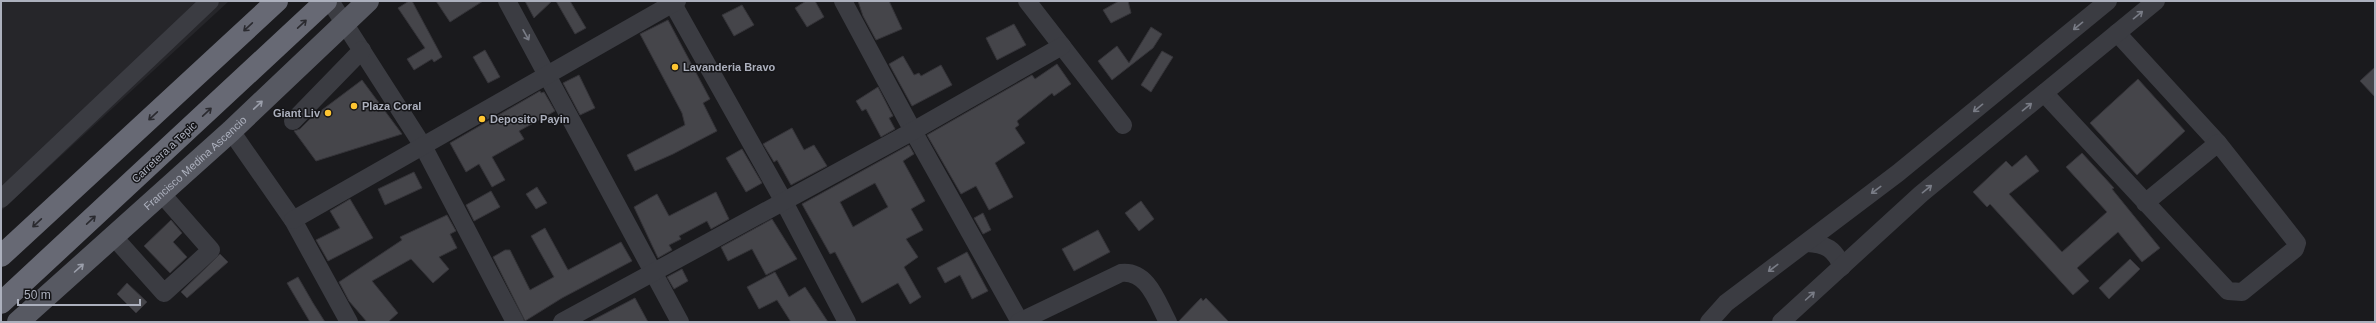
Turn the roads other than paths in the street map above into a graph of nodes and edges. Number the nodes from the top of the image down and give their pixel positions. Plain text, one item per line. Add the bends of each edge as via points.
1 (210, 1) edge
2 (277, 1) edge
3 (326, 1) edge
4 (330, 1) edge
5 (368, 1) edge
6 (507, 1) edge
7 (843, 1) edge
8 (1027, 1) edge
9 (2108, 1) edge
10 (2156, 1) edge
11 (675, 2) edge
12 (345, 23) junction
13 (2117, 33) junction
14 (1062, 46) junction
15 (362, 50) junction
16 (548, 75) junction
17 (2044, 94) junction
18 (293, 121) dead end
19 (1123, 125) dead end
20 (231, 131) junction
21 (913, 131) junction
22 (2218, 143) junction
23 (423, 146) junction
24 (161, 193) junction
25 (1, 199) edge
26 (783, 200) junction
27 (2145, 203) junction
28 (293, 220) junction
29 (113, 236) junction
30 (1807, 243) junction
31 (1, 256) edge
32 (1842, 267) junction
33 (655, 273) junction
34 (1, 303) edge
35 (1726, 303) junction
36 (18, 322) edge
37 (349, 322) edge
38 (515, 322) edge
39 (562, 322) edge
40 (680, 322) edge
41 (847, 322) edge
42 (1020, 322) edge
43 (1168, 322) edge
44 (1709, 322) edge
45 (1724, 322) edge
46 (1781, 322) edge

1 - 25 street
2 -> 31 highway
34 -> 3 highway, Carretera a Tepic
4 - 12 street
5 - 12 main road, Francisco Medina Ascencio
6 -> 16 street
7 - 21 street
8 - 14 street
9 -> 30 street via 1898,173
13 -> 10 street
11 - 16 street
11 - 26 street
12 - 15 street
20 -> 12 main road, Francisco Medina Ascencio
13 - 17 street
13 - 22 street
14 - 19 street
14 - 21 street
15 - 18 street
15 - 23 street
16 - 23 street
16 - 33 street
17 - 27 street
32 -> 17 street via 1921,194
20 - 24 main road, Francisco Medina Ascencio
20 - 28 street
21 - 26 street
21 - 42 street
22 - 27 street
22 - 27 street via 2297,243 2294,249 2254,285 2242,292 2228,291
23 - 28 street
23 - 38 street
24 - 29 main road, Francisco Medina Ascencio
24 - 29 street via 211,250 164,293
26 - 33 street
26 - 41 street
28 - 37 street
36 -> 29 main road, Francisco Medina Ascencio
30 - 32 street via 1820,244 1832,249
30 -> 35 street
46 -> 32 street
33 - 39 street
33 - 40 street
35 - 44 street
35 - 45 street
42 - 43 street via 1121,272 1132,272 1145,281

